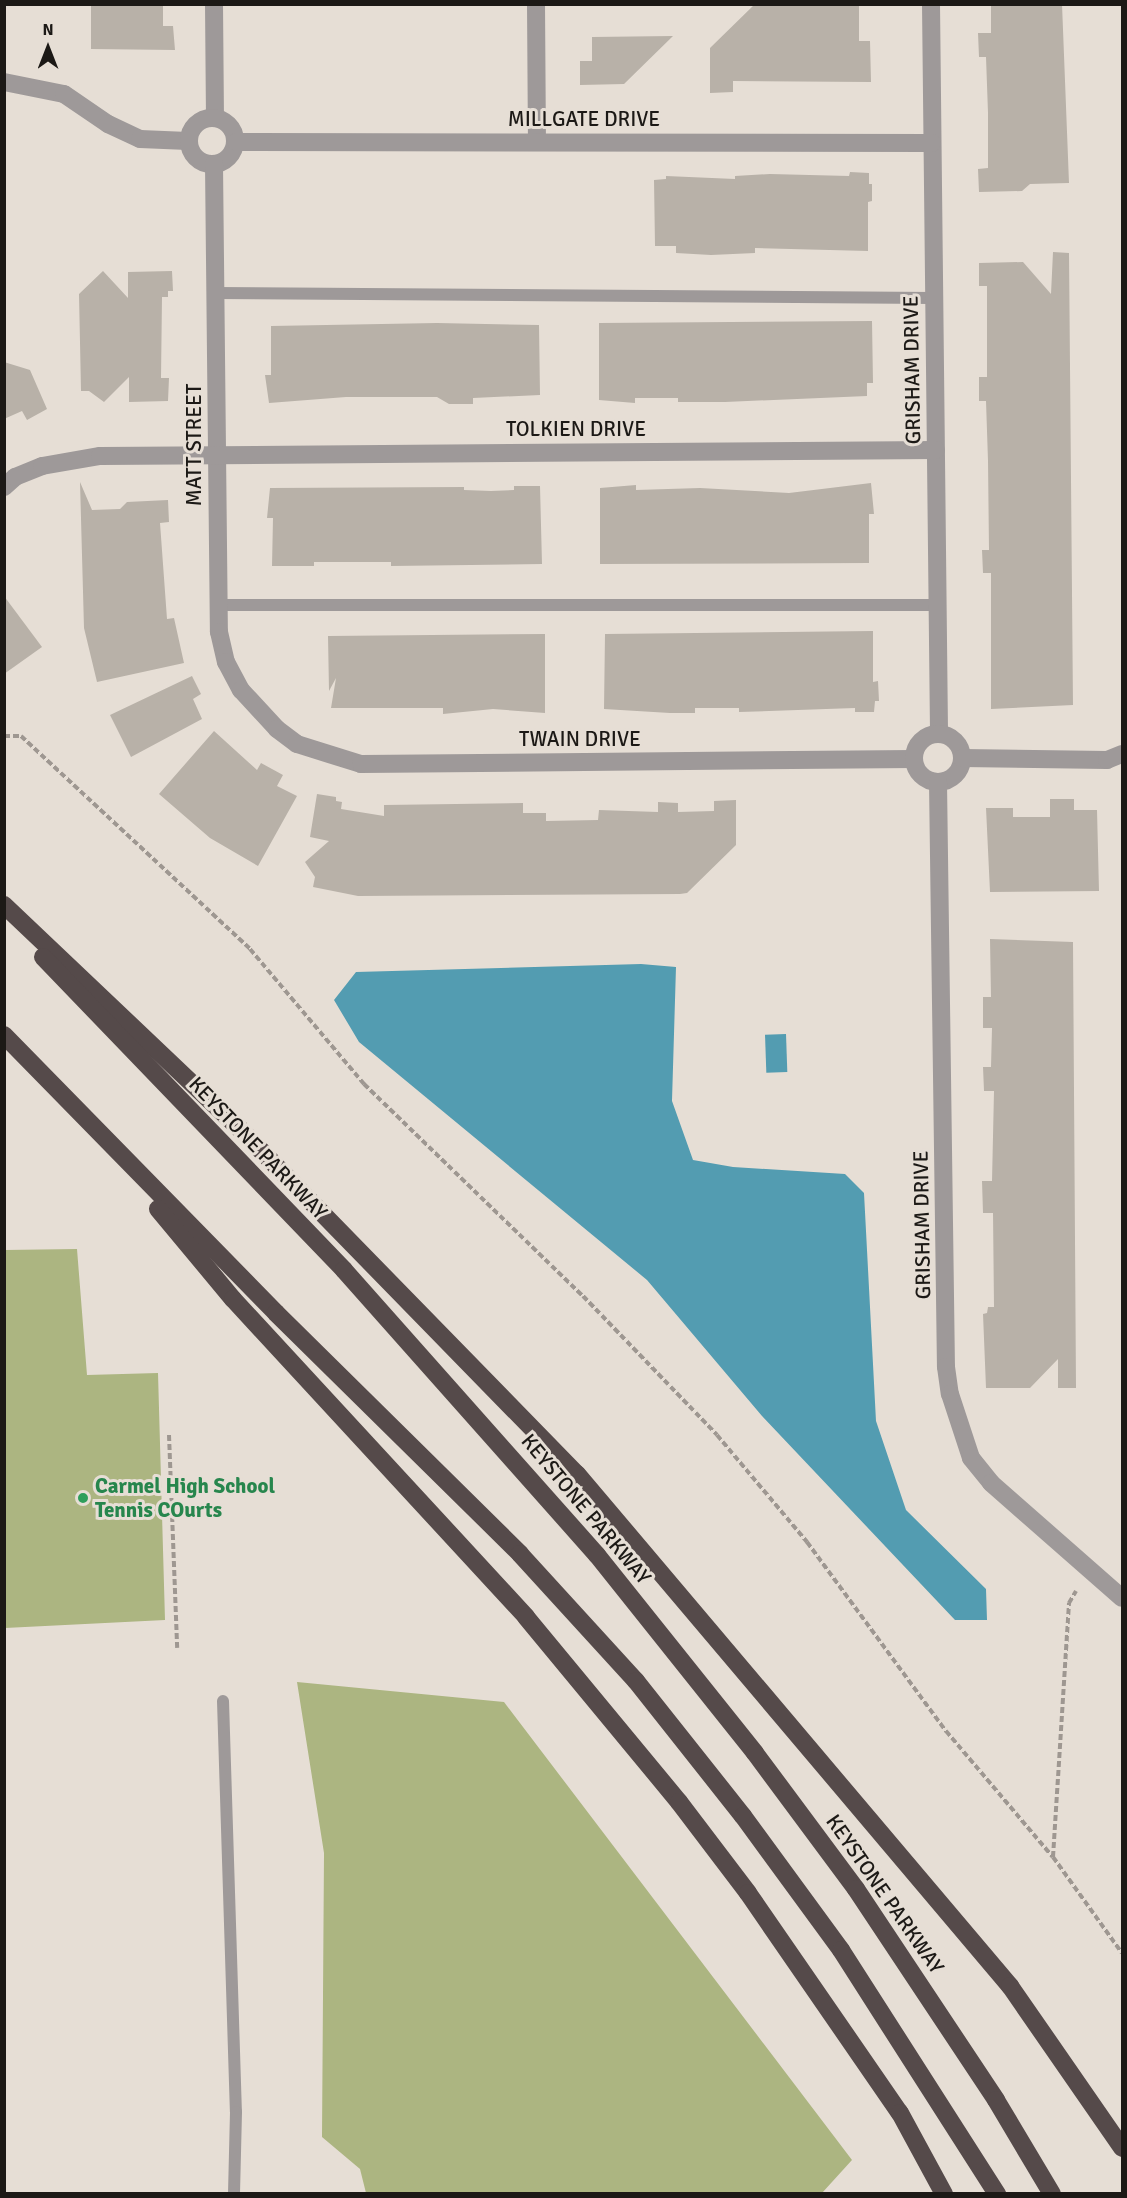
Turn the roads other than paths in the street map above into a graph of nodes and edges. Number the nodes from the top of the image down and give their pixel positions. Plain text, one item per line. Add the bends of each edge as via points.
1 (214, 4) edge
2 (536, 4) edge
3 (931, 4) edge
4 (4, 82) edge
5 (215, 118) junction
6 (188, 141) junction
7 (537, 141) junction
8 (236, 142) junction
9 (932, 143) junction
10 (214, 164) junction
11 (215, 292) junction
12 (933, 298) junction
13 (936, 450) junction
14 (216, 454) junction
15 (4, 487) edge
16 (218, 605) junction
17 (937, 605) junction
18 (259, 714) joint
19 (939, 734) junction
20 (1122, 754) edge
21 (962, 758) junction
22 (914, 759) junction
23 (938, 782) junction
24 (4, 905) edge
25 (4, 918) edge
26 (4, 1035) edge
27 (67, 1100) junction
28 (1122, 1598) edge
29 (223, 1701) dead end
30 (1122, 2148) edge
31 (234, 2193) edge
32 (944, 2193) edge
33 (997, 2193) edge
34 (1052, 2193) edge

1 - 5 street
2 - 7 street
3 - 9 street, GRISHAM DRIVE
4 - 6 street via 64,94 108,124 140,139
5 - 6 street via 197,123
5 - 8 street via 232,128
6 - 10 street via 197,159
7 - 8 street, MILLGATE DRIVE
7 - 9 street, MILLGATE DRIVE
8 - 10 street via 231,156
9 - 12 street, GRISHAM DRIVE
10 - 11 street, MATT STREET
11 - 12 lane
11 - 14 street, MATT STREET
12 - 13 street, GRISHAM DRIVE
13 - 14 street, TOLKIEN DRIVE
13 - 17 street, GRISHAM DRIVE
14 - 15 street, TOLKIEN DRIVE via 76,458 42,466 15,477
14 - 16 street, MATT STREET
16 - 17 lane
16 - 18 street, MATT STREET via 226,662 240,690
17 - 19 street, GRISHAM DRIVE
18 - 22 street, TWAIN DRIVE via 297,744 362,764
19 - 21 street via 954,739
19 - 22 street via 924,739
20 - 21 street via 1107,760
21 - 23 street via 956,775
22 - 23 street via 920,774
23 - 28 street, GRISHAM DRIVE via 946,1367 950,1394 971,1458 991,1483
24 - 30 highway via 237,1126 577,1474 1010,1986
25 - 34 highway, KEYSTONE PARKWAY via 337,1262 597,1555 755,1753 856,1889
26 - 27 highway
27 - 32 highway via 233,1299 475,1560 638,1750 748,1893 887,2094
27 - 33 highway via 520,1554 636,1681 743,1816 841,1950
29 - 31 lane via 236,2112

